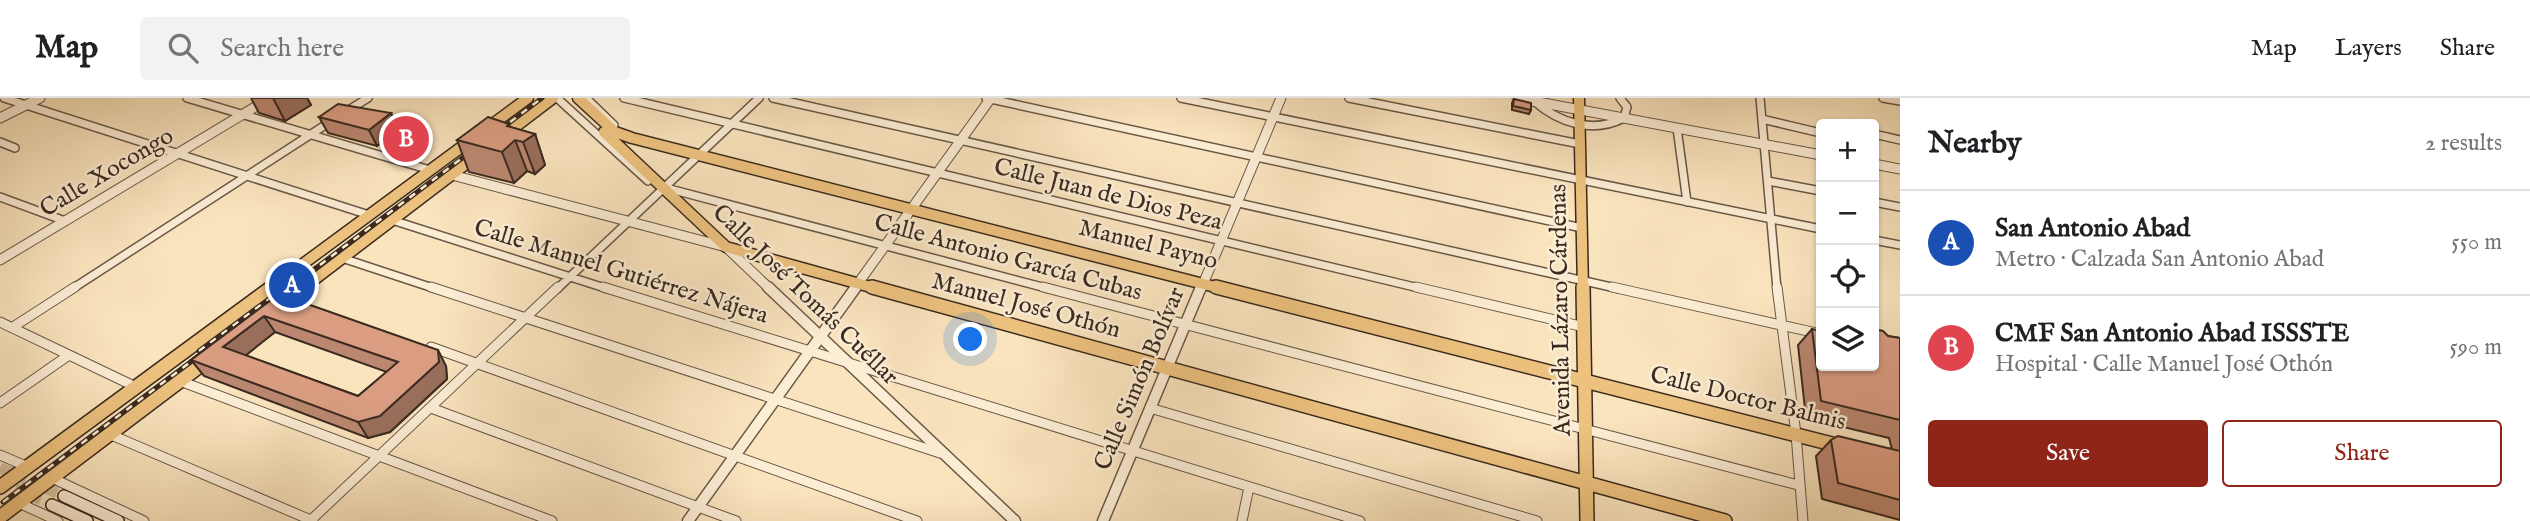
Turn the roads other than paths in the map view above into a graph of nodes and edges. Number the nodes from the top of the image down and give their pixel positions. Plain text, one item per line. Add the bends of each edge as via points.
1 (4, 98) edge
2 (40, 98) edge
3 (187, 98) edge
4 (270, 98) edge
5 (368, 98) edge
6 (528, 98) edge
7 (555, 98) edge
8 (568, 98) edge
9 (578, 98) edge
10 (586, 98) edge
11 (624, 98) edge
12 (759, 98) edge
13 (773, 98) edge
14 (989, 98) edge
15 (1181, 98) edge
16 (1281, 98) edge
17 (1349, 98) edge
18 (1517, 98) edge
19 (1620, 98) edge
20 (1760, 98) edge
21 (1883, 98) edge
22 (1533, 100) edge
23 (1900, 101) edge
24 (1579, 104) edge
25 (26, 105) junction
26 (242, 114) junction
27 (1273, 117) junction
28 (0, 118) edge
29 (1624, 118) junction
30 (1762, 119) junction
31 (731, 124) junction
32 (1580, 124) junction
33 (1677, 128) junction
34 (1816, 132) edge
35 (309, 134) junction
36 (1879, 135) edge
37 (961, 140) junction
38 (1900, 140) edge
39 (0, 142) edge
40 (495, 142) edge
41 (1580, 144) junction
42 (1764, 144) junction
43 (15, 148) dead end
44 (672, 148) junction
45 (484, 150) edge
46 (177, 153) junction
47 (1816, 154) edge
48 (699, 155) junction
49 (1256, 157) junction
50 (1879, 165) edge
51 (1900, 169) edge
52 (430, 170) junction
53 (937, 173) junction
54 (247, 175) junction
55 (453, 175) junction
56 (1581, 181) junction
57 (1768, 181) junction
58 (664, 188) junction
59 (1816, 190) edge
60 (0, 197) edge
61 (1237, 202) junction
62 (1688, 202) junction
63 (1879, 203) edge
64 (1900, 207) edge
65 (912, 208) junction
66 (369, 215) junction
67 (1770, 219) junction
68 (393, 220) junction
69 (65, 221) junction
70 (628, 221) junction
71 (1582, 228) junction
72 (1816, 228) edge
73 (1879, 241) edge
74 (1220, 242) junction
75 (886, 245) junction
76 (1900, 245) edge
77 (726, 247) junction
78 (1, 258) edge
79 (342, 258) junction
80 (571, 276) junction
81 (1583, 279) junction
82 (1204, 283) junction
83 (858, 284) junction
84 (269, 314) edge
85 (526, 318) junction
86 (0, 322) edge
87 (1781, 324) junction
88 (1185, 325) junction
89 (12, 327) junction
90 (1584, 327) junction
91 (1816, 333) edge
92 (821, 336) junction
93 (415, 342) edge
94 (810, 350) junction
95 (219, 352) edge
96 (69, 355) junction
97 (846, 362) junction
98 (478, 364) junction
99 (1167, 368) junction
100 (180, 381) junction
101 (1585, 382) junction
102 (136, 387) junction
103 (775, 399) junction
104 (0, 403) edge
105 (431, 408) junction
106 (1150, 408) junction
107 (1586, 430) junction
108 (109, 434) junction
109 (1796, 434) junction
110 (1133, 451) junction
111 (1860, 451) edge
112 (940, 453) junction
113 (0, 454) edge
114 (380, 455) junction
115 (734, 456) junction
116 (28, 467) junction
117 (52, 478) junction
118 (1587, 483) junction
119 (1798, 485) junction
120 (0, 487) edge
121 (1249, 487) junction
122 (64, 496) tunnel mouth
123 (19, 503) junction
124 (52, 505) tunnel mouth
125 (698, 507) junction
126 (0, 517) edge
127 (58, 521) edge
128 (87, 521) edge
129 (118, 521) edge
130 (144, 521) edge
131 (311, 521) edge
132 (552, 521) edge
133 (688, 521) edge
134 (736, 521) edge
135 (917, 521) edge
136 (1015, 521) edge
137 (1102, 521) edge
138 (1242, 521) edge
139 (1360, 521) edge
140 (1537, 521) edge
141 (1587, 521) edge
142 (1725, 521) edge
143 (1803, 521) edge

1 - 25 street
2 - 25 street
3 - 26 street
4 - 26 street, Calle Xocongo
5 - 35 street
6 - 52 main road
7 - 40 main road
7 - 58 street, Calle Antonio García Cubas via 654,186
8 - 58 main road, Calle José Tomás Cuéllar
9 - 44 main road via 618,134
10 - 44 street via 621,130
11 - 31 street, Calle Juan de Dios Peza
12 - 31 street
13 - 37 street
14 - 37 street
14 - 49 street
15 - 27 street
16 - 27 street, Calle Simón Bolívar
17 - 41 street
18 - 22 street
19 - 29 street via 1627,107
20 - 30 street
21 - 23 street
22 - 24 street
22 - 32 street via 1552,115
24 - 29 street
24 - 32 main road, Avenida Lázaro Cárdenas
25 - 28 street
25 - 46 street
26 - 35 street
26 - 46 street, Calle Xocongo
27 - 49 street, Calle Simón Bolívar
27 - 56 street
29 - 32 street via 1610,125
29 - 33 street
30 - 34 street
30 - 42 street
31 - 48 street
31 - 53 street, Calle Juan de Dios Peza
32 - 41 main road, Avenida Lázaro Cárdenas
33 - 42 street
33 - 62 street
35 - 52 street
35 - 54 street
36 - 38 street
37 - 53 street
37 - 61 street
39 - 43 street
41 - 56 main road, Avenida Lázaro Cárdenas
42 - 47 street
42 - 57 street
44 - 48 main road
45 - 55 main road
46 - 54 street
46 - 69 street, Calle Xocongo
48 - 58 street
48 - 65 main road, Manuel Payno
49 - 61 street, Calle Simón Bolívar
49 - 71 street
50 - 51 street
52 - 66 main road
53 - 65 street
53 - 74 street, Calle Juan de Dios Peza
54 - 66 street
54 - 89 street
55 - 68 main road
55 - 70 street, Manuel José Othón
56 - 62 street
56 - 71 main road, Avenida Lázaro Cárdenas
57 - 59 street
57 - 67 street
58 - 70 street
58 - 75 street, Calle Antonio García Cubas
58 - 77 main road, Calle José Tomás Cuéllar
60 - 69 street
61 - 74 street, Calle Simón Bolívar
61 - 81 street
62 - 67 street
63 - 64 street
65 - 75 street
65 - 82 main road, Manuel Payno
66 - 102 main road
67 - 72 street
67 - 87 street
68 - 79 main road
68 - 80 street, Calle Manuel Gutiérrez Nájera
69 - 78 street, Calle Xocongo
70 - 77 street, Manuel José Othón
70 - 80 street
71 - 81 main road, Avenida Lázaro Cárdenas
73 - 76 street
74 - 82 street, Calle Simón Bolívar
74 - 90 street, Calle Juan de Dios Peza
75 - 83 street
75 - 88 street, Calle Antonio García Cubas
77 - 83 main road, Manuel José Othón
77 - 92 street, Calle José Tomás Cuéllar
79 - 84 main road via 295,301
79 - 85 street
80 - 85 street
80 - 94 street, Calle Manuel Gutiérrez Nájera
81 - 87 street
81 - 90 main road, Avenida Lázaro Cárdenas
82 - 88 street, Calle Simón Bolívar
82 - 101 main road, Manuel Payno
83 - 92 street
83 - 99 main road, Manuel José Othón
85 - 98 street
85 - 103 street
86 - 89 street
87 - 91 street
87 - 109 street
88 - 99 street, Calle Simón Bolívar
88 - 107 street, Calle Antonio García Cubas
89 - 96 street
90 - 101 main road, Avenida Lázaro Cárdenas
92 - 94 street
92 - 97 street, Calle José Tomás Cuéllar
93 - 98 street
94 - 97 street, Calle Manuel Gutiérrez Nájera
94 - 103 street
95 - 100 main road
96 - 102 street
96 - 104 street
97 - 110 street, Calle Manuel Gutiérrez Nájera
97 - 112 street, Calle José Tomás Cuéllar
98 - 105 street
98 - 115 street
99 - 106 street, Calle Simón Bolívar
99 - 118 main road, Manuel José Othón
100 - 108 main road
100 - 114 street
101 - 107 main road, Avenida Lázaro Cárdenas
101 - 109 main road, Calle Doctor Balmis
102 - 116 main road
103 - 112 street
103 - 115 street
105 - 114 street
105 - 125 street
106 - 110 street, Calle Simón Bolívar
106 - 140 street
107 - 118 main road, Avenida Lázaro Cárdenas
107 - 119 street, Calle Antonio García Cubas
108 - 117 main road
108 - 131 street
109 - 111 main road, Calle Doctor Balmis
109 - 119 street
110 - 121 street, Calle Manuel Gutiérrez Nájera
110 - 137 street, Calle Simón Bolívar
112 - 136 street, Calle José Tomás Cuéllar
113 - 116 street
114 - 131 street
114 - 132 street
115 - 125 street
115 - 135 street
116 - 120 main road
117 - 123 main road
117 - 130 street
118 - 141 main road, Avenida Lázaro Cárdenas
118 - 142 main road
119 - 143 street
121 - 138 street
121 - 139 street, Calle Manuel Gutiérrez Nájera
122 - 129 main road
123 - 126 main road
123 - 127 street
124 - 128 main road
125 - 133 street
125 - 134 street

